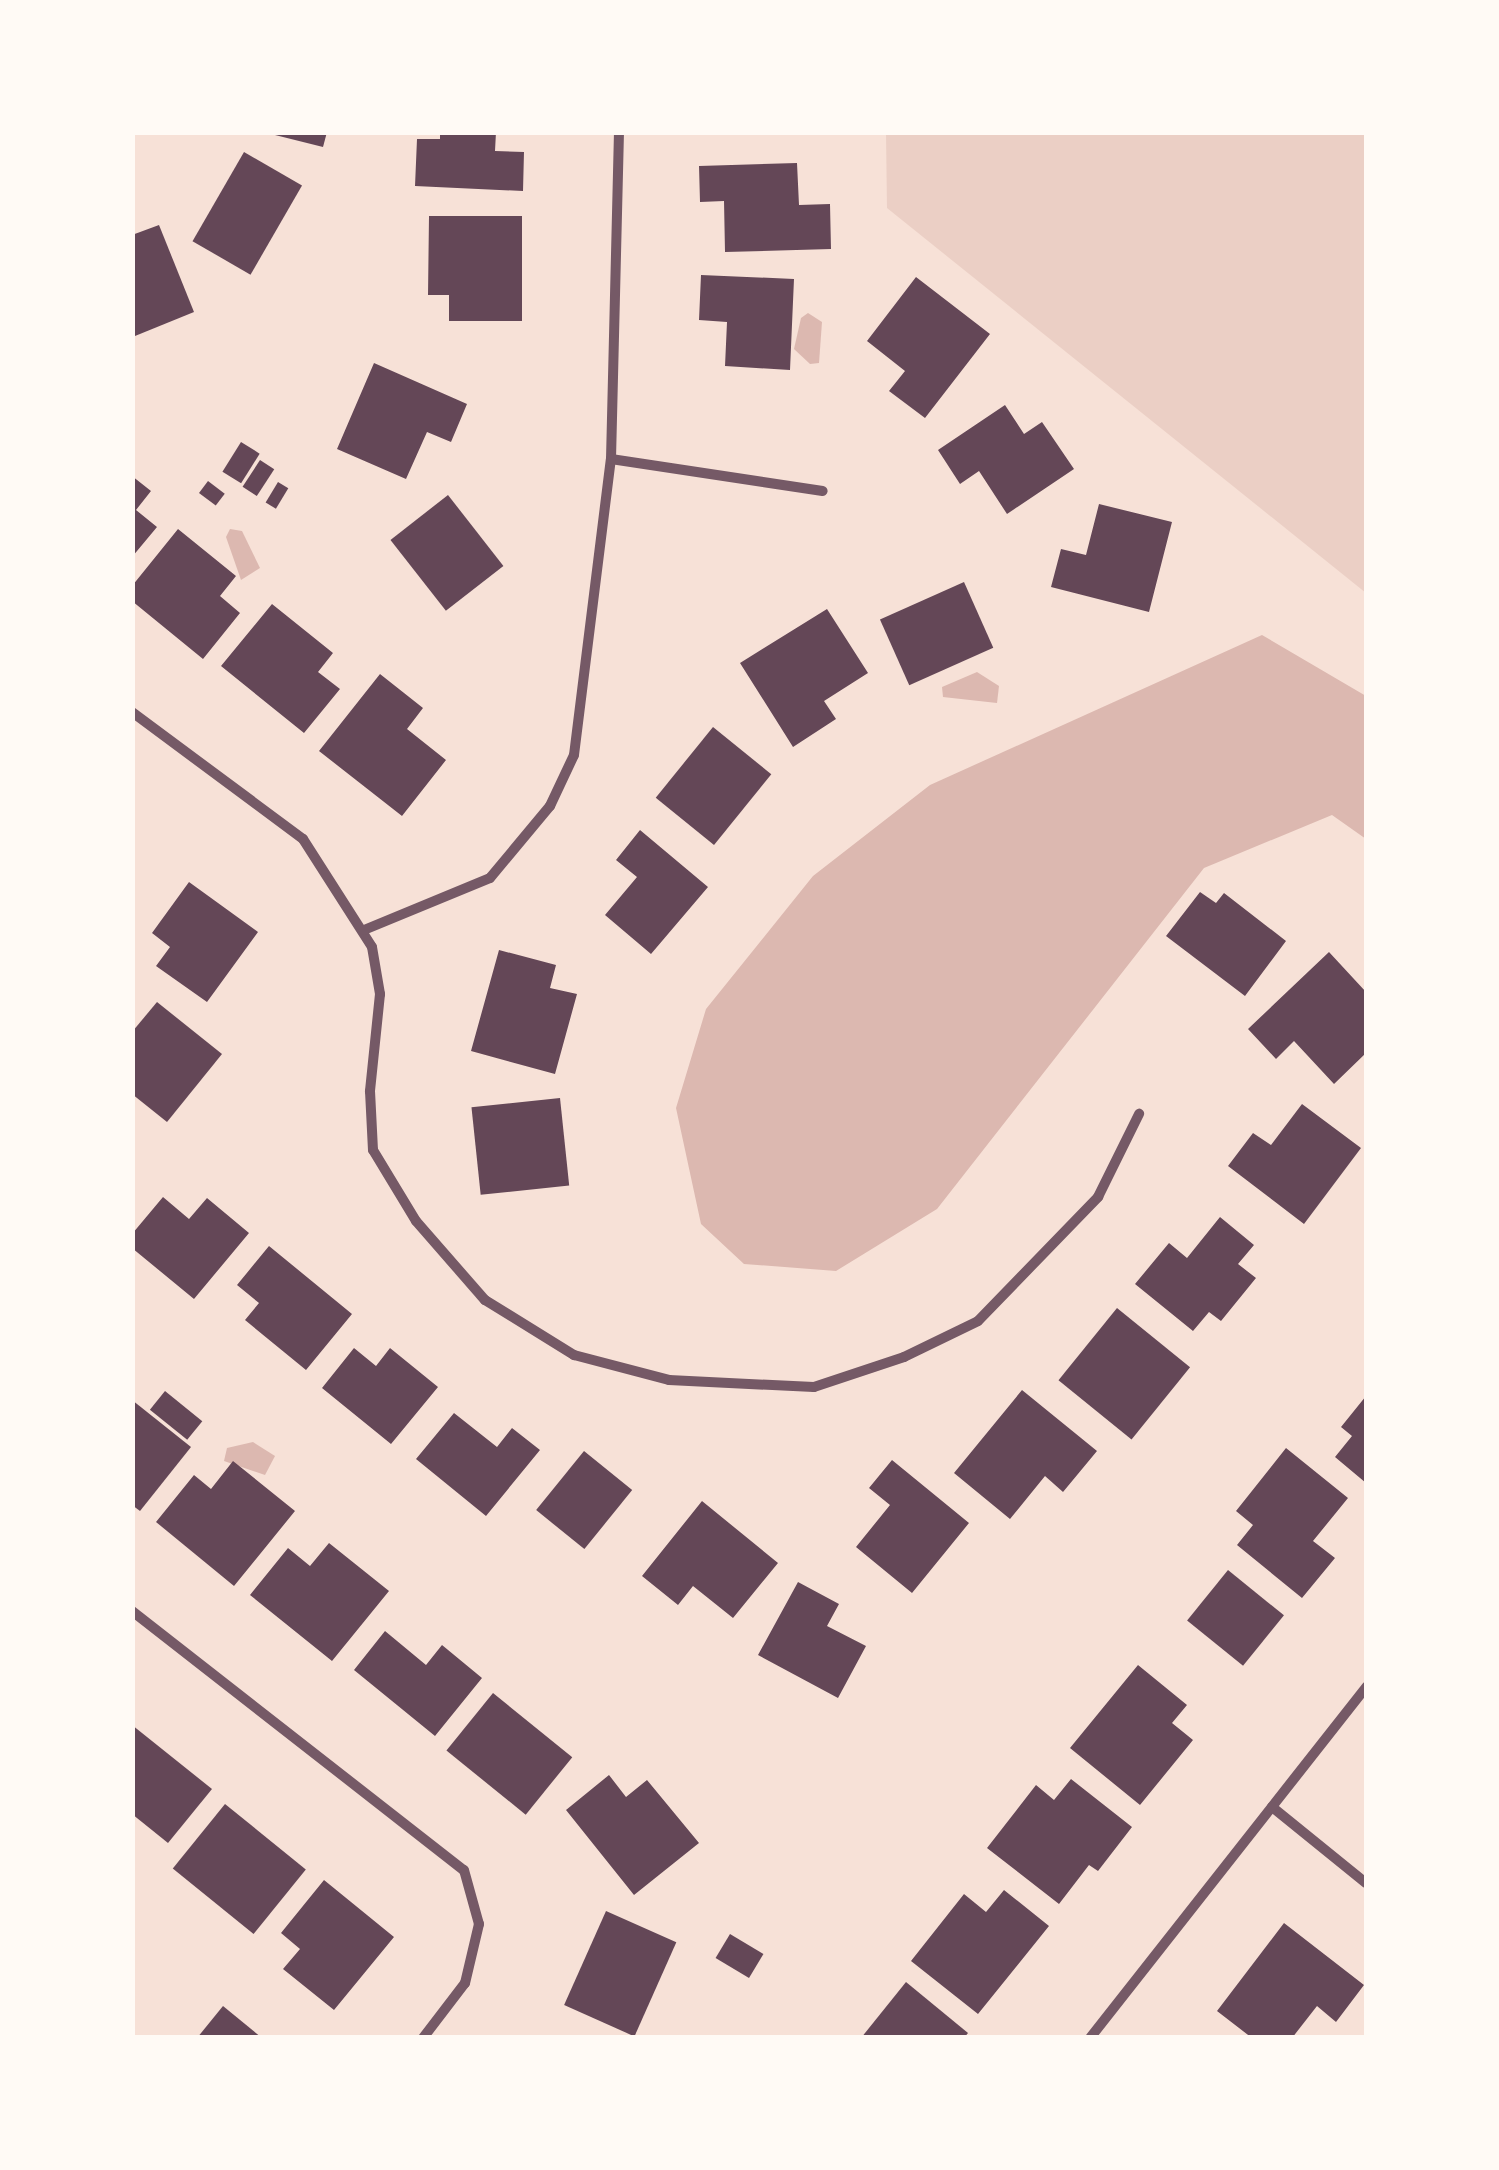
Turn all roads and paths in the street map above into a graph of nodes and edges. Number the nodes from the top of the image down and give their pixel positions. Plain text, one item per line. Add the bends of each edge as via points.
1 (619, 132) edge
2 (610, 459) junction
3 (822, 491) dead end
4 (132, 712) edge
5 (364, 930) junction
6 (1139, 1114) dead end
7 (132, 1612) edge
8 (1366, 1688) edge
9 (1272, 1806) junction
10 (1366, 1884) edge
11 (423, 2038) edge
12 (1090, 2038) edge

1 - 2 street
2 - 3 street
2 - 5 street via 574,755 550,806 490,878
4 - 5 street via 303,838
5 - 6 street via 380,994 370,1091 372,1150 416,1221 485,1300 574,1355 670,1380 814,1387 904,1357 978,1321 1098,1198
7 - 11 street via 464,1870 478,1924 465,1982
8 - 9 street
9 - 10 street
9 - 12 street

